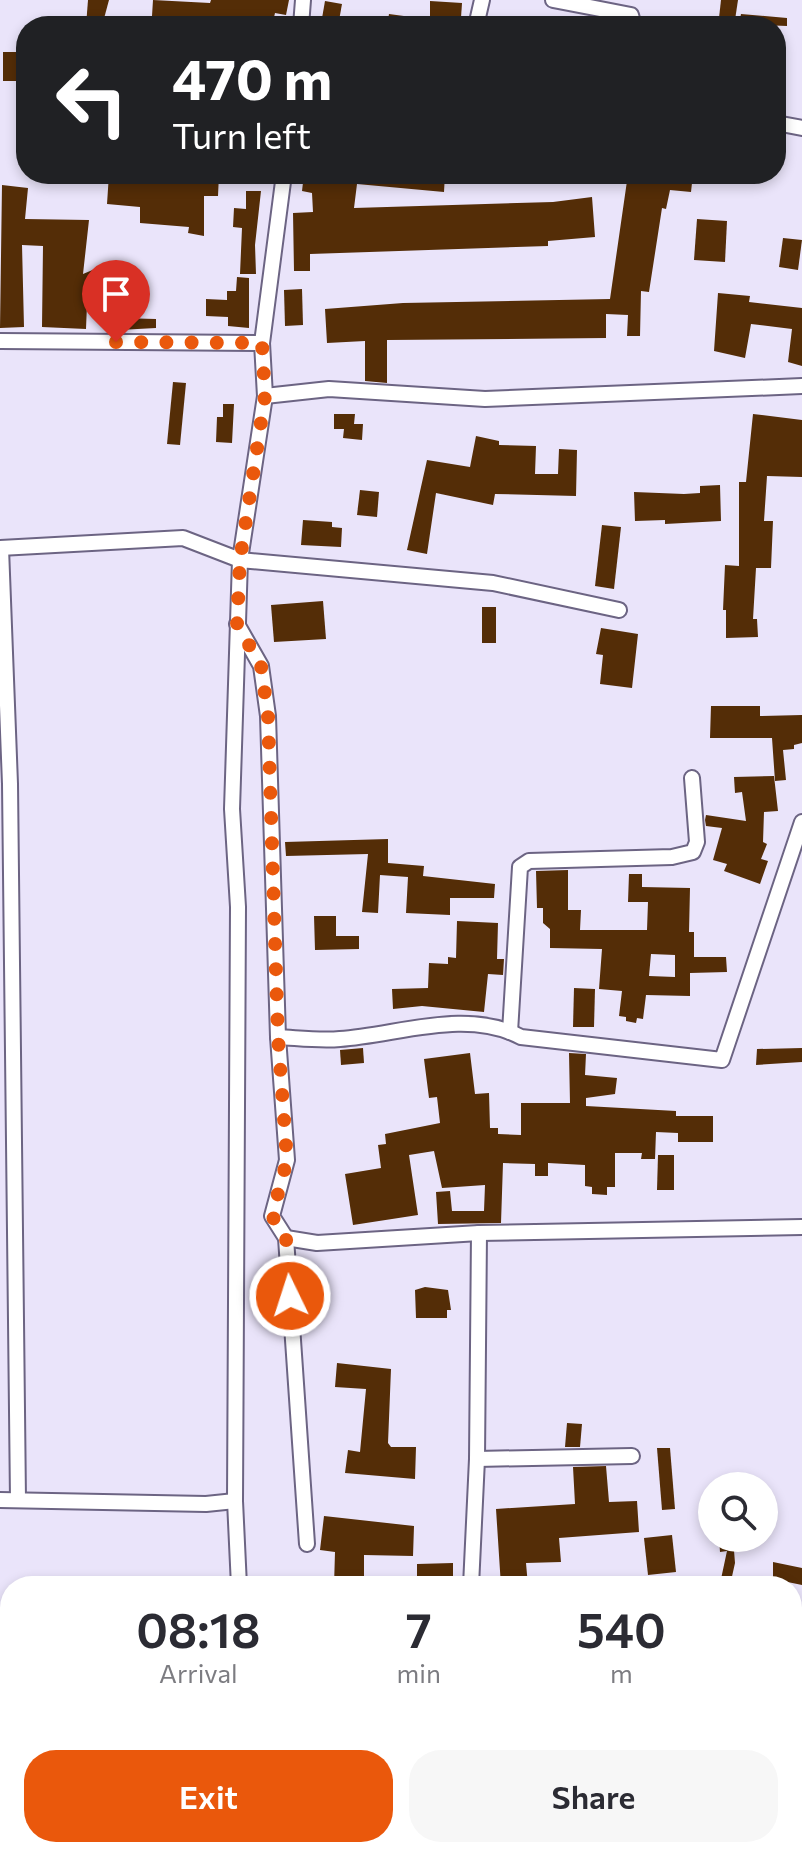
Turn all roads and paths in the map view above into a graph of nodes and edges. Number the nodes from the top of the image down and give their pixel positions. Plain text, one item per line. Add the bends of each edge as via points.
1 (553, 0) edge
2 (631, 16) edge
3 (283, 184) edge
4 (0, 341) edge
5 (262, 343) junction
6 (802, 386) edge
7 (265, 396) junction
8 (0, 548) edge
9 (240, 560) junction
10 (619, 610) dead end
11 (237, 624) junction
12 (5, 742) edge
13 (692, 778) dead end
14 (802, 822) edge
15 (510, 1032) junction
16 (278, 1037) junction
17 (802, 1227) edge
18 (479, 1233) junction
19 (286, 1238) junction
20 (8, 1326) edge
21 (632, 1456) dead end
22 (477, 1459) junction
23 (0, 1500) edge
24 (18, 1500) junction
25 (235, 1501) junction
26 (307, 1544) dead end
27 (239, 1576) edge
28 (471, 1576) edge

1 - 2 street
3 - 5 street
4 - 5 street
5 - 7 street
6 - 7 street via 485,399 329,389
7 - 9 street
8 - 9 street via 183,538
8 - 12 street
9 - 10 street via 493,583
9 - 11 street
11 - 16 street via 261,666 268,716
11 - 25 street via 232,809 238,907
12 - 20 street
13 - 15 street via 697,842 693,852 529,861 520,867
14 - 15 street via 722,1060
15 - 16 street via 499,1026 434,1026 338,1040
16 - 19 street via 287,1160 272,1216
17 - 18 street
18 - 19 street via 317,1243
18 - 22 street
19 - 26 street
20 - 24 street
21 - 22 street
22 - 28 street
23 - 24 street
24 - 25 street
25 - 27 street

